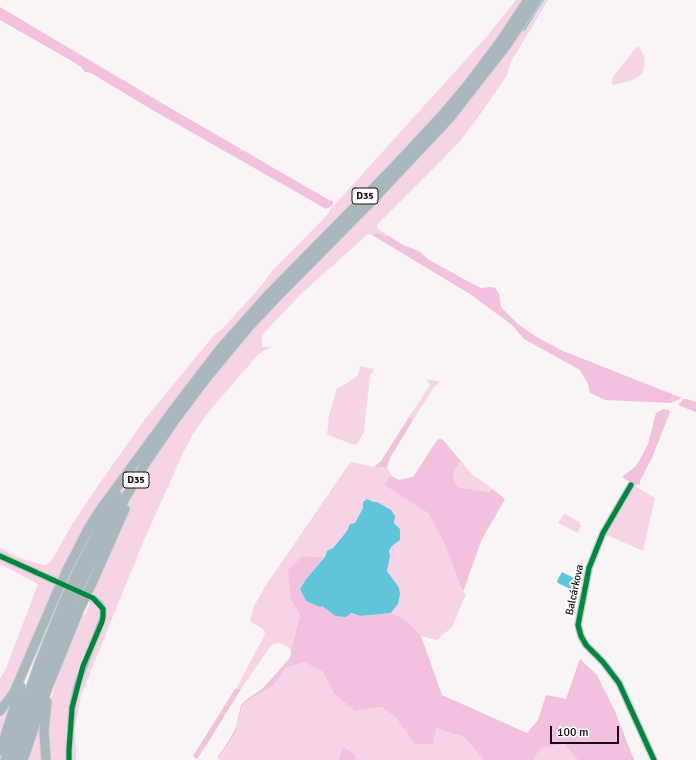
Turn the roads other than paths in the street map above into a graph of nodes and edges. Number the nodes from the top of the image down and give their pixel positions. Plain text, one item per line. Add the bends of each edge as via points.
1 (528, 0) edge
2 (537, 0) edge
3 (145, 464) junction
4 (631, 485) dead end
5 (0, 556) edge
6 (76, 573) junction
7 (72, 604) junction
8 (35, 644) junction
9 (62, 651) junction
10 (0, 711) edge
11 (0, 751) edge
12 (5, 760) edge
13 (14, 760) edge
14 (23, 760) edge
15 (46, 760) edge
16 (69, 760) edge
17 (654, 760) edge

1 - 6 highway, D35 via 500,42 444,113 299,263 201,373 144,452
2 - 3 highway, D35 via 506,46 449,119 379,194 278,295 224,356
3 - 6 highway, D35 via 112,521
3 - 7 highway, bridge via 92,581
4 - 17 street, Balcárkova via 603,533 589,568 578,625 586,645 619,683
5 - 16 street via 93,598 103,609 103,617 83,666 72,708
6 - 7 highway, D35, bridge
6 - 8 highway, bridge via 55,597
7 - 9 highway
7 - 12 highway, D35 via 40,660
7 - 13 highway, D35
8 - 10 highway via 13,694
8 - 11 highway
9 - 14 highway
9 - 15 highway via 46,710

